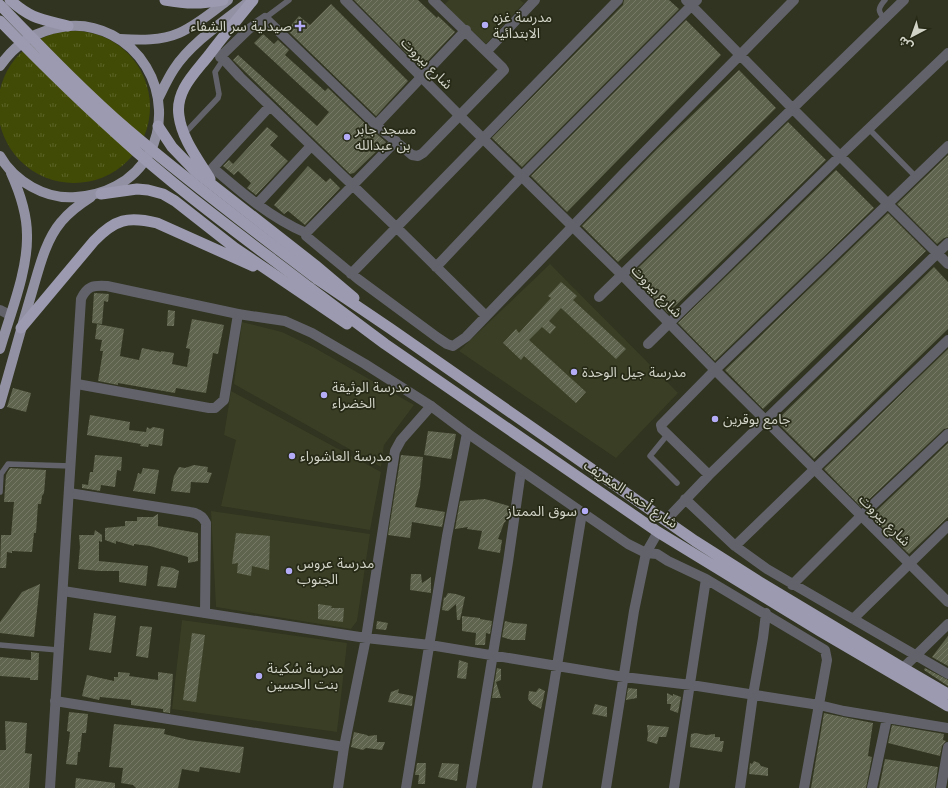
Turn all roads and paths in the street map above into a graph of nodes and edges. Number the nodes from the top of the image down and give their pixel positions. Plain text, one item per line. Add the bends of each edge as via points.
1 (10, 0) edge
2 (165, 0) edge
3 (228, 0) edge
4 (252, 0) edge
5 (289, 0) edge
6 (345, 0) edge
7 (433, 0) edge
8 (618, 0) edge
9 (794, 0) edge
10 (885, 0) edge
11 (904, 0) edge
12 (216, 1) edge
13 (528, 2) edge
14 (691, 2) edge
15 (0, 5) edge
16 (266, 18) junction
17 (885, 19) junction
18 (0, 21) edge
19 (68, 26) junction
20 (466, 30) junction
21 (120, 39) junction
22 (487, 51) junction
23 (948, 53) edge
24 (219, 55) junction
25 (740, 55) junction
26 (0, 66) edge
27 (421, 77) junction
28 (158, 99) junction
29 (270, 106) junction
30 (792, 109) junction
31 (459, 115) junction
32 (376, 125) junction
33 (158, 126) junction
34 (868, 129) junction
35 (184, 134) junction
36 (484, 138) junction
37 (396, 141) junction
38 (311, 146) junction
39 (948, 146) edge
40 (840, 156) junction
41 (4, 162) edge
42 (210, 171) junction
43 (522, 176) junction
44 (916, 177) junction
45 (352, 186) junction
46 (217, 189) junction
47 (97, 194) junction
48 (257, 204) junction
49 (888, 204) junction
50 (573, 226) junction
51 (396, 227) junction
52 (306, 233) junction
53 (948, 243) edge
54 (937, 253) junction
55 (948, 264) edge
56 (436, 267) junction
57 (351, 274) junction
58 (622, 275) junction
59 (276, 277) junction
60 (313, 283) junction
61 (599, 298) dead end
62 (0, 310) edge
63 (238, 314) junction
64 (10, 315) junction
65 (486, 316) junction
66 (669, 324) junction
67 (21, 328) junction
68 (391, 329) junction
69 (948, 340) edge
70 (385, 344) junction
71 (648, 344) dead end
72 (0, 349) edge
73 (715, 370) junction
74 (76, 384) junction
75 (0, 404) edge
76 (431, 406) junction
77 (766, 419) junction
78 (467, 432) junction
79 (668, 434) junction
80 (948, 434) edge
81 (71, 466) junction
82 (814, 468) junction
83 (522, 471) junction
84 (709, 475) junction
85 (677, 484) dead end
86 (0, 492) edge
87 (69, 493) junction
88 (685, 499) junction
89 (582, 513) junction
90 (861, 516) junction
91 (666, 520) junction
92 (948, 526) edge
93 (658, 532) junction
94 (735, 546) junction
95 (646, 553) junction
96 (909, 564) junction
97 (706, 579) junction
98 (792, 585) junction
99 (62, 591) junction
100 (948, 602) edge
101 (205, 613) junction
102 (766, 613) junction
103 (853, 619) junction
104 (948, 624) edge
105 (366, 638) junction
106 (0, 645) edge
107 (430, 645) junction
108 (58, 650) junction
109 (493, 655) junction
110 (916, 655) junction
111 (557, 666) junction
112 (903, 668) junction
113 (948, 674) edge
114 (624, 677) junction
115 (691, 685) junction
116 (948, 694) edge
117 (753, 695) junction
118 (55, 701) junction
119 (819, 705) junction
120 (948, 706) edge
121 (887, 718) junction
122 (948, 728) edge
123 (344, 747) junction
124 (948, 748) edge
125 (50, 788) edge
126 (338, 788) edge
127 (406, 788) edge
128 (471, 788) edge
129 (537, 788) edge
130 (606, 788) edge
131 (674, 788) edge
132 (740, 788) edge
133 (804, 788) edge
134 (872, 788) edge
135 (941, 788) edge

1 - 19 highway via 30,16
2 - 12 highway via 191,4
3 - 21 main road via 196,24 172,36 141,40
4 - 24 highway
4 - 28 main road via 200,41 182,59
5 - 16 lane
6 - 27 street, شارع بيروت
7 - 20 street
8 - 36 street
9 - 25 street
10 - 17 lane via 878,9
11 - 17 street
13 - 22 street
14 - 25 street
14 - 43 street
15 - 60 highway, bridge via 59,66 128,129
16 - 24 street
16 - 32 street
17 - 30 street
18 - 60 highway, bridge via 50,73 120,138 238,233
19 - 21 main road via 86,26
19 - 26 main road via 34,34 7,56
20 - 22 street
20 - 27 street
21 - 28 main road via 146,65 154,81
22 - 31 street via 503,71
23 - 34 street
24 - 29 street
24 - 35 lane via 214,72 218,98
24 - 35 highway via 193,73 182,92 179,114
25 - 30 street
25 - 50 street
27 - 31 street, شارع بيروت
27 - 32 street
28 - 33 main road
29 - 38 street
29 - 42 street
30 - 40 street
30 - 58 street
31 - 36 street, شارع بيروت
31 - 37 street via 418,156 412,155
32 - 37 street
33 - 46 highway via 183,159
33 - 47 main road via 153,144 137,170 118,186
34 - 40 street
34 - 44 lane
35 - 42 highway
36 - 43 street, شارع بيروت
36 - 51 street
37 - 45 street
38 - 45 street
38 - 48 street
39 - 44 street
40 - 49 street
40 - 66 street
41 - 47 main road via 27,184 48,194 71,198
41 - 64 main road via 20,192 27,235 26,256
42 - 46 highway
42 - 48 street
43 - 50 street, شارع بيروت
43 - 56 street
44 - 49 street
45 - 51 street
45 - 52 street
46 - 68 highway via 315,265
47 - 59 highway via 137,189 163,194
47 - 67 main road via 66,217 49,241
48 - 52 street via 288,225
49 - 54 street
49 - 73 street
50 - 58 street, شارع بيروت
50 - 65 street
51 - 56 street
51 - 57 street
52 - 57 street via 306,236
53 - 54 street
54 - 55 street
54 - 77 street
56 - 65 street
57 - 65 street via 453,346 466,337
58 - 61 street
58 - 66 street, شارع بيروت
59 - 67 highway via 157,222 129,220 116,223 94,241
59 - 70 highway via 338,319
60 - 68 highway, شارع أحمد المقريف
60 - 70 highway, شارع أحمد المقريف
62 - 64 street
63 - 74 street via 224,400 215,408
63 - 74 street via 96,285 85,291 81,299
63 - 76 street via 285,321 312,333
64 - 72 main road
66 - 71 street
66 - 73 street, شارع بيروت
67 - 75 main road
68 - 91 highway, شارع أحمد المقريف
69 - 82 street
70 - 93 highway, شارع أحمد المقريف
73 - 77 street, شارع بيروت
73 - 79 street via 661,425
74 - 81 street
76 - 78 street
76 - 105 street via 401,440 395,451
77 - 82 street, شارع بيروت
77 - 84 street
78 - 83 street
78 - 107 street
79 - 84 street
79 - 85 lane via 650,456
80 - 90 street
81 - 86 lane via 8,464 1,474
81 - 87 street
82 - 90 street, شارع بيروت
82 - 94 street
83 - 89 street
83 - 109 street
84 - 88 street
87 - 99 street
87 - 101 street via 196,513 201,516 206,523
88 - 91 street
88 - 94 street
89 - 95 street via 618,539
89 - 111 street
90 - 96 street, شارع بيروت
90 - 98 street
91 - 112 highway, شارع أحمد المقريف via 758,581
92 - 96 street
93 - 95 street
93 - 120 highway, شارع أحمد المقريف
94 - 98 street
95 - 97 street via 658,554
95 - 114 street
96 - 100 street, شارع بيروت
96 - 103 street
97 - 102 street
97 - 115 street
98 - 103 street
99 - 101 street
99 - 108 street
101 - 105 street
102 - 117 street
102 - 119 street via 825,650 827,660
103 - 110 street
104 - 110 street
105 - 107 street
105 - 123 street
106 - 108 lane
107 - 109 street
107 - 127 street
108 - 118 street
109 - 111 street
109 - 128 street
110 - 112 street
110 - 113 street
111 - 114 street
111 - 129 street
112 - 116 highway, شارع أحمد المقريف
114 - 115 street
114 - 130 street
115 - 117 street
115 - 131 street
117 - 119 street
117 - 132 street
118 - 123 street
118 - 125 street
119 - 121 street
119 - 133 street
121 - 122 street
121 - 134 street
123 - 126 street
124 - 135 street

